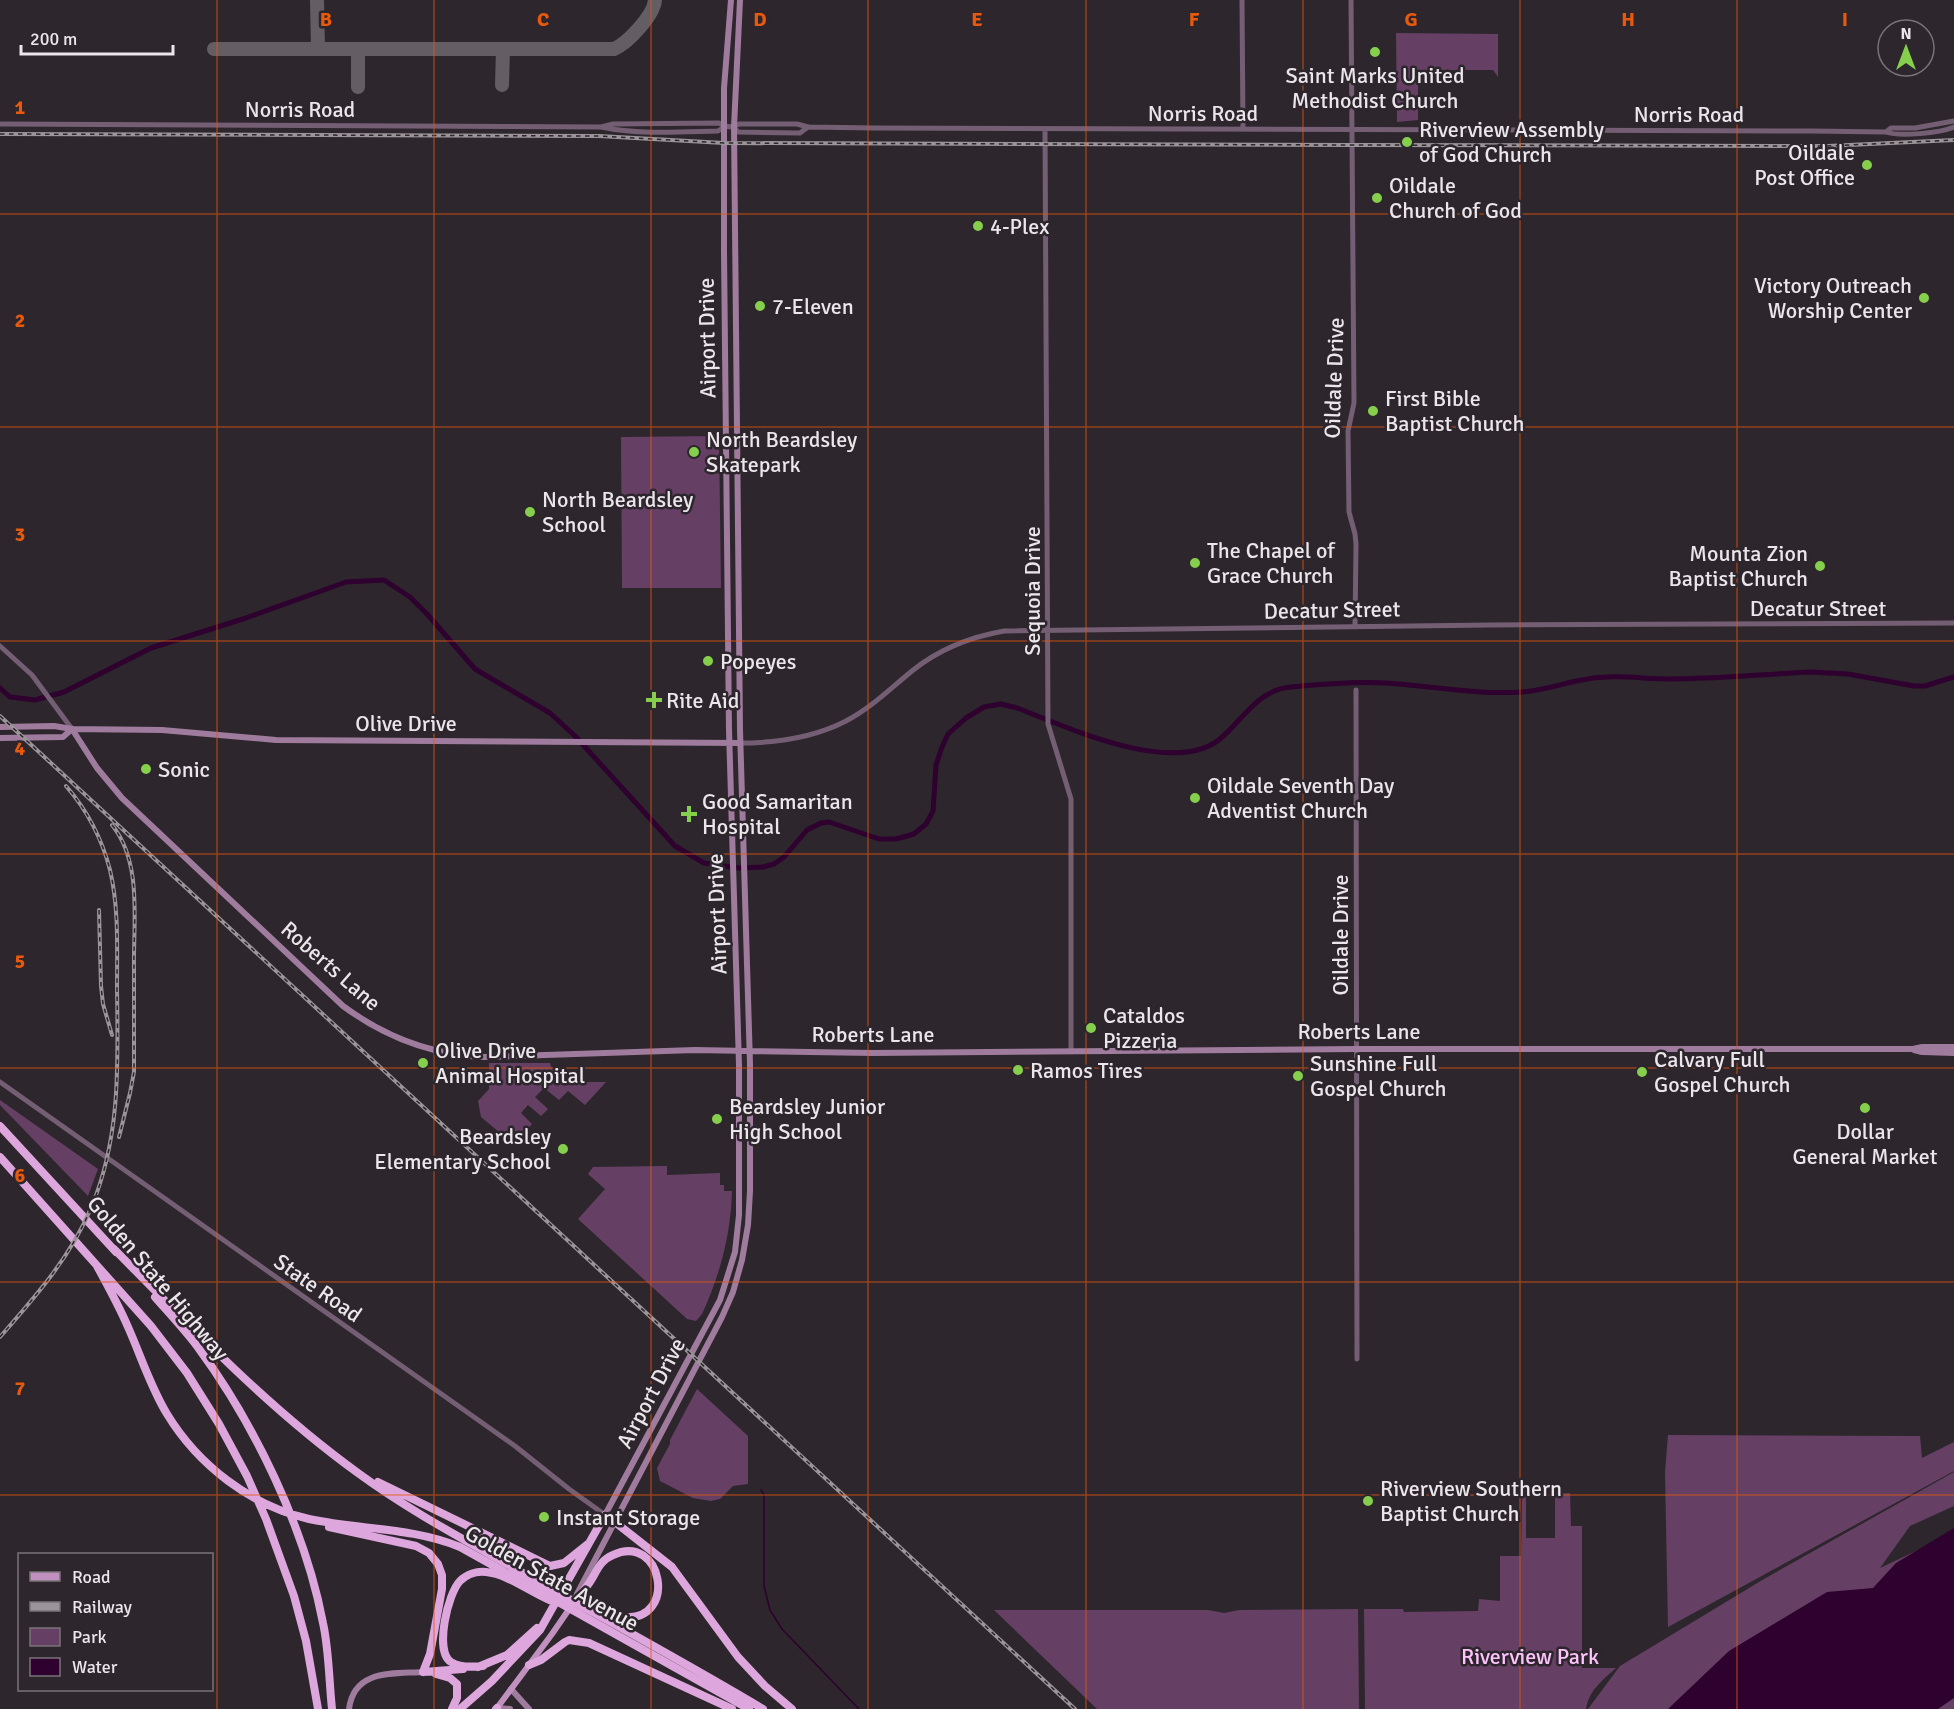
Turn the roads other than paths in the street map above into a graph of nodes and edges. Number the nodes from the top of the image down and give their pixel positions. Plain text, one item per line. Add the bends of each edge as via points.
1 (731, 0) edge
2 (740, 0) edge
3 (1242, 0) edge
4 (1351, 0) edge
5 (1954, 121) edge
6 (0, 124) edge
7 (724, 127) junction
8 (734, 127) junction
9 (1954, 127) edge
10 (1045, 129) junction
11 (1243, 129) junction
12 (1351, 129) junction
13 (1886, 132) junction
14 (1954, 623) edge
15 (1355, 627) junction
16 (1048, 629) junction
17 (0, 646) edge
18 (1356, 690) dead end
19 (0, 727) edge
20 (72, 729) junction
21 (0, 738) edge
22 (729, 742) junction
23 (740, 742) junction
24 (1954, 1047) edge
25 (1357, 1048) junction
26 (1913, 1049) junction
27 (1071, 1051) junction
28 (738, 1052) junction
29 (749, 1052) junction
30 (1954, 1053) edge
31 (0, 1082) edge
32 (0, 1126) edge
33 (0, 1157) edge
34 (114, 1249) junction
35 (97, 1266) junction
36 (1357, 1359) dead end
37 (360, 1474) junction
38 (605, 1515) junction
39 (302, 1518) junction
40 (615, 1522) junction
41 (589, 1543) junction
42 (548, 1592) junction
43 (575, 1599) junction
44 (587, 1609) junction
45 (544, 1623) junction
46 (529, 1665) junction
47 (483, 1666) junction
48 (423, 1672) junction
49 (511, 1689) junction
50 (496, 1708) edge
51 (318, 1709) edge
52 (332, 1709) edge
53 (349, 1709) edge
54 (452, 1709) edge
55 (460, 1709) edge
56 (510, 1709) edge
57 (529, 1709) edge
58 (732, 1709) edge
59 (749, 1709) edge
60 (763, 1709) edge
61 (792, 1709) edge

1 - 7 main road, Airport Drive
2 - 8 main road, Airport Drive
3 - 11 street
4 - 12 street, Oildale Drive
5 - 13 street, Norris Road via 1891,128
6 - 7 street, Norris Road via 601,127 719,123
7 - 8 street, Norris Road
7 - 22 main road, Airport Drive
8 - 10 street, Norris Road via 797,124
8 - 23 main road, Airport Drive
9 - 13 street, Norris Road via 1915,134
10 - 11 street, Norris Road
10 - 16 street, Sequoia Drive
11 - 12 street, Norris Road
12 - 13 street, Norris Road
12 - 15 street, Oildale Drive via 1354,403 1348,428 1348,512 1355,534
14 - 15 street, Decatur Street
15 - 16 street, Decatur Street
16 - 23 street, Decatur Street via 1004,631 948,648 861,712 818,733 787,740
16 - 27 street, Sequoia Drive via 1048,724 1071,799
17 - 20 street, Roberts Lane via 44,690
18 - 25 street, Oildale Drive
19 - 20 main road, Olive Drive
20 - 21 main road, Olive Drive via 63,737
20 - 22 main road, Olive Drive via 162,730 269,740
20 - 28 main road, Roberts Lane via 122,798 331,996 384,1032 429,1050 472,1057
22 - 23 main road, Olive Drive
22 - 28 main road, Airport Drive
23 - 29 main road, Airport Drive
24 - 26 main road, Roberts Lane
25 - 26 main road, Roberts Lane
25 - 27 main road, Roberts Lane
25 - 36 street, Oildale Drive
26 - 30 main road, Roberts Lane
27 - 29 main road, Roberts Lane
28 - 29 main road, Roberts Lane
28 - 38 main road, Airport Drive via 740,1200 728,1275 709,1322
29 - 40 main road, Airport Drive via 750,1209 738,1276 718,1325
31 - 38 street, State Road via 515,1446
32 - 34 highway, Golden State Highway
33 - 35 highway, Golden State Highway
34 - 37 highway, Golden State Avenue via 263,1397
34 - 52 highway, Golden State Highway via 209,1364 247,1425 274,1479 295,1529 324,1624
35 - 39 highway via 167,1414 199,1455 236,1487
35 - 51 highway, Golden State Highway via 187,1373 242,1466 294,1596
37 - 41 highway via 544,1565 564,1563
37 - 42 highway, Golden State Avenue
38 - 40 street, State Road
38 - 41 highway, Airport Drive
39 - 42 highway, Golden State Avenue via 440,1539
39 - 48 highway via 416,1546 434,1559 442,1585
40 - 43 main road, Airport Drive
40 - 61 highway via 672,1567 738,1657
41 - 45 highway, Airport Drive
42 - 44 highway
42 - 44 highway, Golden State Avenue via 576,1610
42 - 47 highway via 492,1573 475,1573 460,1581 450,1600 442,1648 453,1663
43 - 44 highway via 603,1561 617,1553 630,1552 651,1562 659,1581 657,1597 648,1609 639,1615 620,1617
43 - 46 main road, Airport Drive
44 - 59 highway, Golden State Avenue
44 - 60 highway, Golden State Avenue
45 - 47 highway via 507,1655
45 - 55 highway, Airport Drive via 519,1654
46 - 49 main road, Airport Drive
46 - 58 highway via 569,1640 589,1643
47 - 48 highway
48 - 53 main road via 371,1677 355,1690
48 - 54 highway via 455,1681 458,1693
49 - 50 main road, Airport Drive
49 - 57 main road
50 - 56 main road

